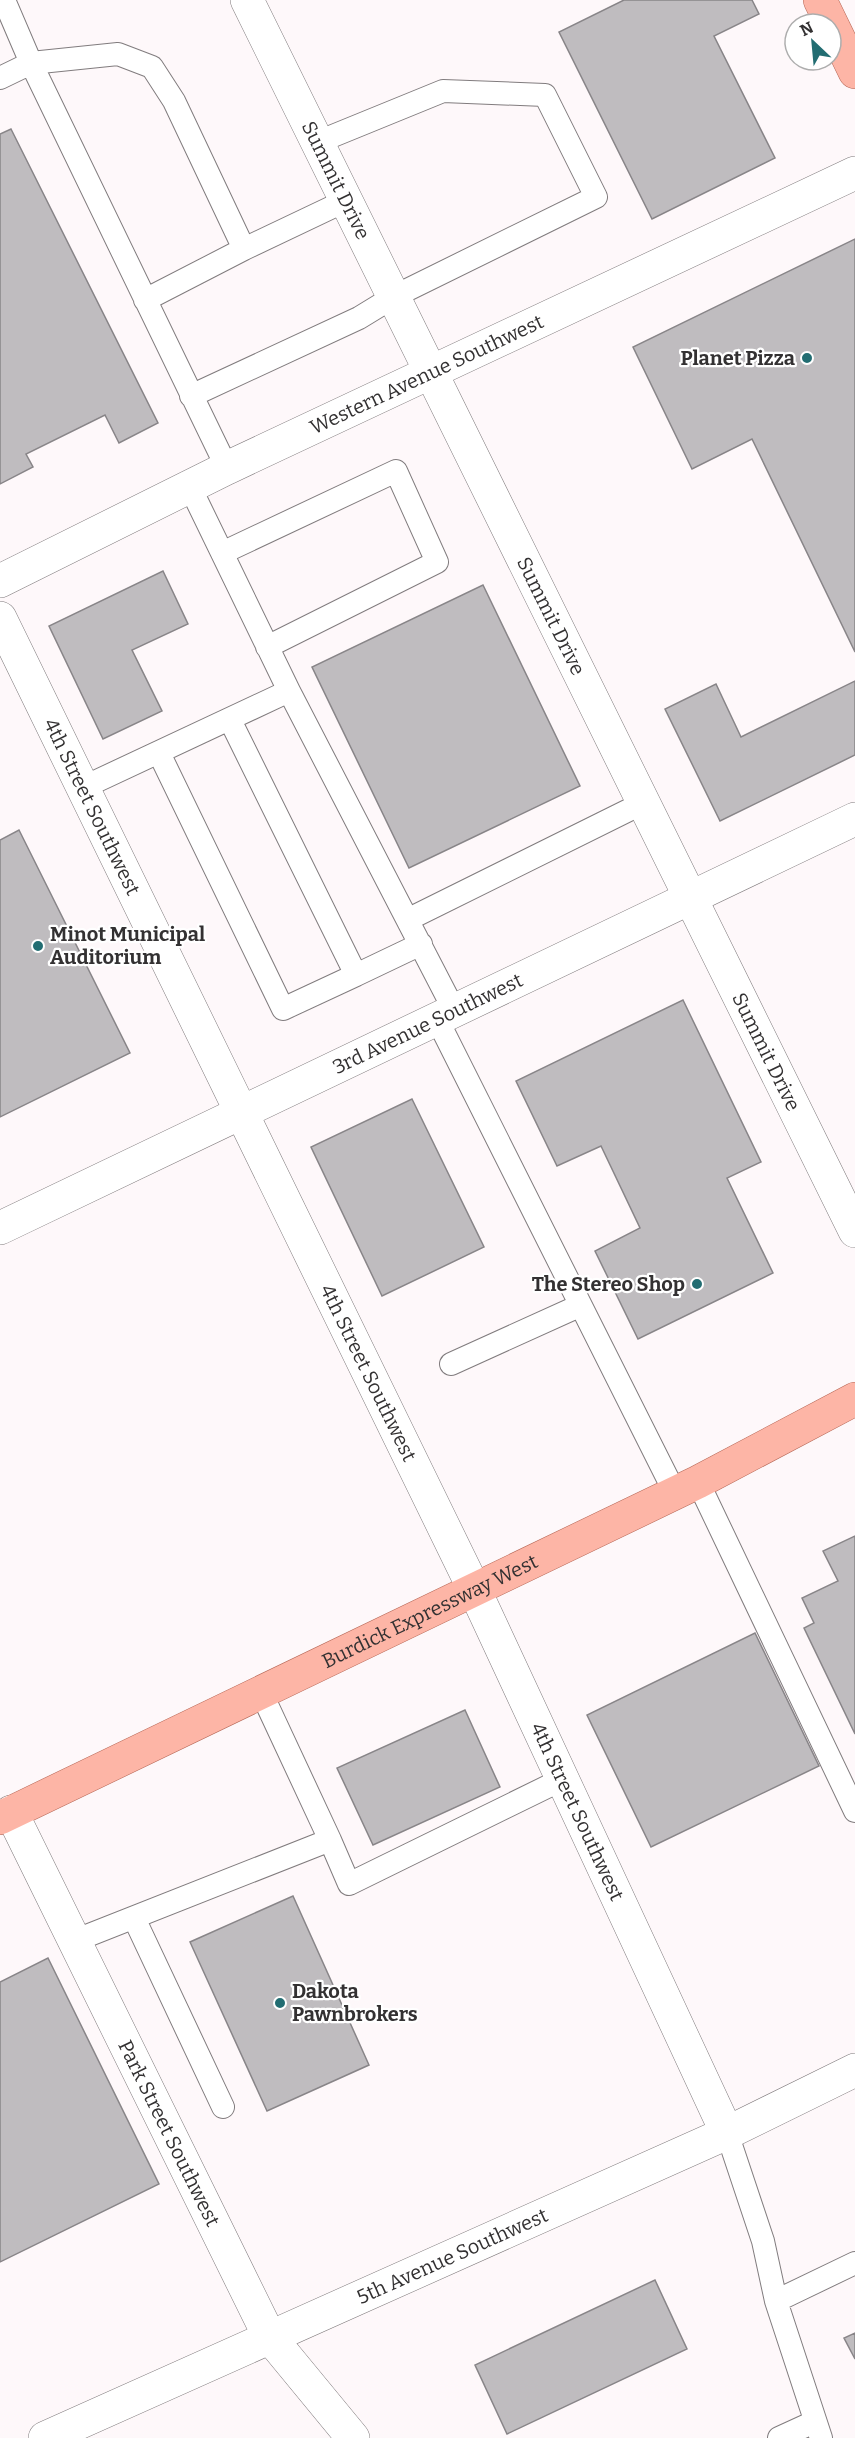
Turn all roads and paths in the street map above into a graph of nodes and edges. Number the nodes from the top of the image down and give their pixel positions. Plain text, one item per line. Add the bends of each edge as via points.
1 (4, 0) edge
2 (247, 0) edge
3 (820, 0) edge
4 (31, 63) junction
5 (855, 72) edge
6 (0, 78) edge
7 (318, 142) junction
8 (855, 172) edge
9 (347, 200) junction
10 (244, 249) junction
11 (395, 296) junction
12 (145, 300) junction
13 (433, 372) junction
14 (191, 396) junction
15 (227, 468) junction
16 (190, 487) junction
17 (222, 553) junction
18 (0, 581) edge
19 (0, 618) edge
20 (267, 647) junction
21 (289, 691) junction
22 (231, 720) junction
23 (159, 753) junction
24 (82, 788) junction
25 (643, 803) junction
26 (855, 819) edge
27 (690, 899) junction
28 (409, 919) junction
29 (421, 944) junction
30 (356, 975) junction
31 (445, 1014) junction
32 (239, 1111) junction
33 (0, 1228) edge
34 (855, 1231) edge
35 (579, 1306) junction
36 (451, 1364) dead end
37 (855, 1399) edge
38 (686, 1487) junction
39 (474, 1589) junction
40 (261, 1692) junction
41 (563, 1779) junction
42 (855, 1811) edge
43 (5, 1815) edge
44 (330, 1840) junction
45 (134, 1918) junction
46 (74, 1941) junction
47 (855, 2070) edge
48 (223, 2107) dead end
49 (727, 2133) junction
50 (855, 2263) edge
51 (776, 2301) junction
52 (269, 2336) junction
53 (818, 2430) edge
54 (45, 2438) edge
55 (353, 2438) edge
56 (779, 2438) edge

1 - 4 lane
2 - 7 street, Summit Drive
3 - 5 main road
4 - 6 lane
4 - 10 lane via 118,54 152,67 174,101
4 - 12 lane
7 - 9 street, Summit Drive
7 - 11 lane via 442,92 544,95 596,197
8 - 13 street, Western Avenue Southwest
9 - 10 lane
9 - 11 street, Summit Drive
10 - 12 lane
11 - 13 street, Summit Drive
11 - 14 lane via 359,318
12 - 14 lane
13 - 15 street, Western Avenue Southwest
13 - 25 street, Summit Drive
14 - 15 lane
15 - 16 street, Western Avenue Southwest
16 - 17 lane
16 - 18 street, Western Avenue Southwest
17 - 20 lane
17 - 20 lane via 396,471 437,562
19 - 24 street, 4th Street Southwest
20 - 21 lane
21 - 22 lane
21 - 28 lane
22 - 23 lane
22 - 30 lane
23 - 24 lane
23 - 30 lane via 283,1009
24 - 32 street, 4th Street Southwest
25 - 27 street, Summit Drive
25 - 28 lane
26 - 27 street, 3rd Avenue Southwest
27 - 31 street, 3rd Avenue Southwest
27 - 34 street, Summit Drive
28 - 29 lane
29 - 30 lane
29 - 31 lane
31 - 32 street, 3rd Avenue Southwest
31 - 35 lane
32 - 33 street, 3rd Avenue Southwest
32 - 39 street, 4th Street Southwest
35 - 36 lane
35 - 38 lane
37 - 38 main road, Burdick Expressway West
38 - 39 main road, Burdick Expressway West
38 - 42 lane
39 - 40 main road, Burdick Expressway West
39 - 41 street, 4th Street Southwest
40 - 43 main road, Burdick Expressway West
40 - 44 lane
41 - 44 lane via 350,1884
41 - 49 street, 4th Street Southwest
43 - 46 street, Park Street Southwest
44 - 45 lane
45 - 46 lane
45 - 48 lane
46 - 52 street, Park Street Southwest
47 - 49 street, 5th Avenue Southwest
49 - 51 lane via 763,2241
49 - 52 street, 5th Avenue Southwest
50 - 51 lane
51 - 53 lane
52 - 54 street, 5th Avenue Southwest
52 - 55 street, Park Street Southwest
53 - 56 lane

